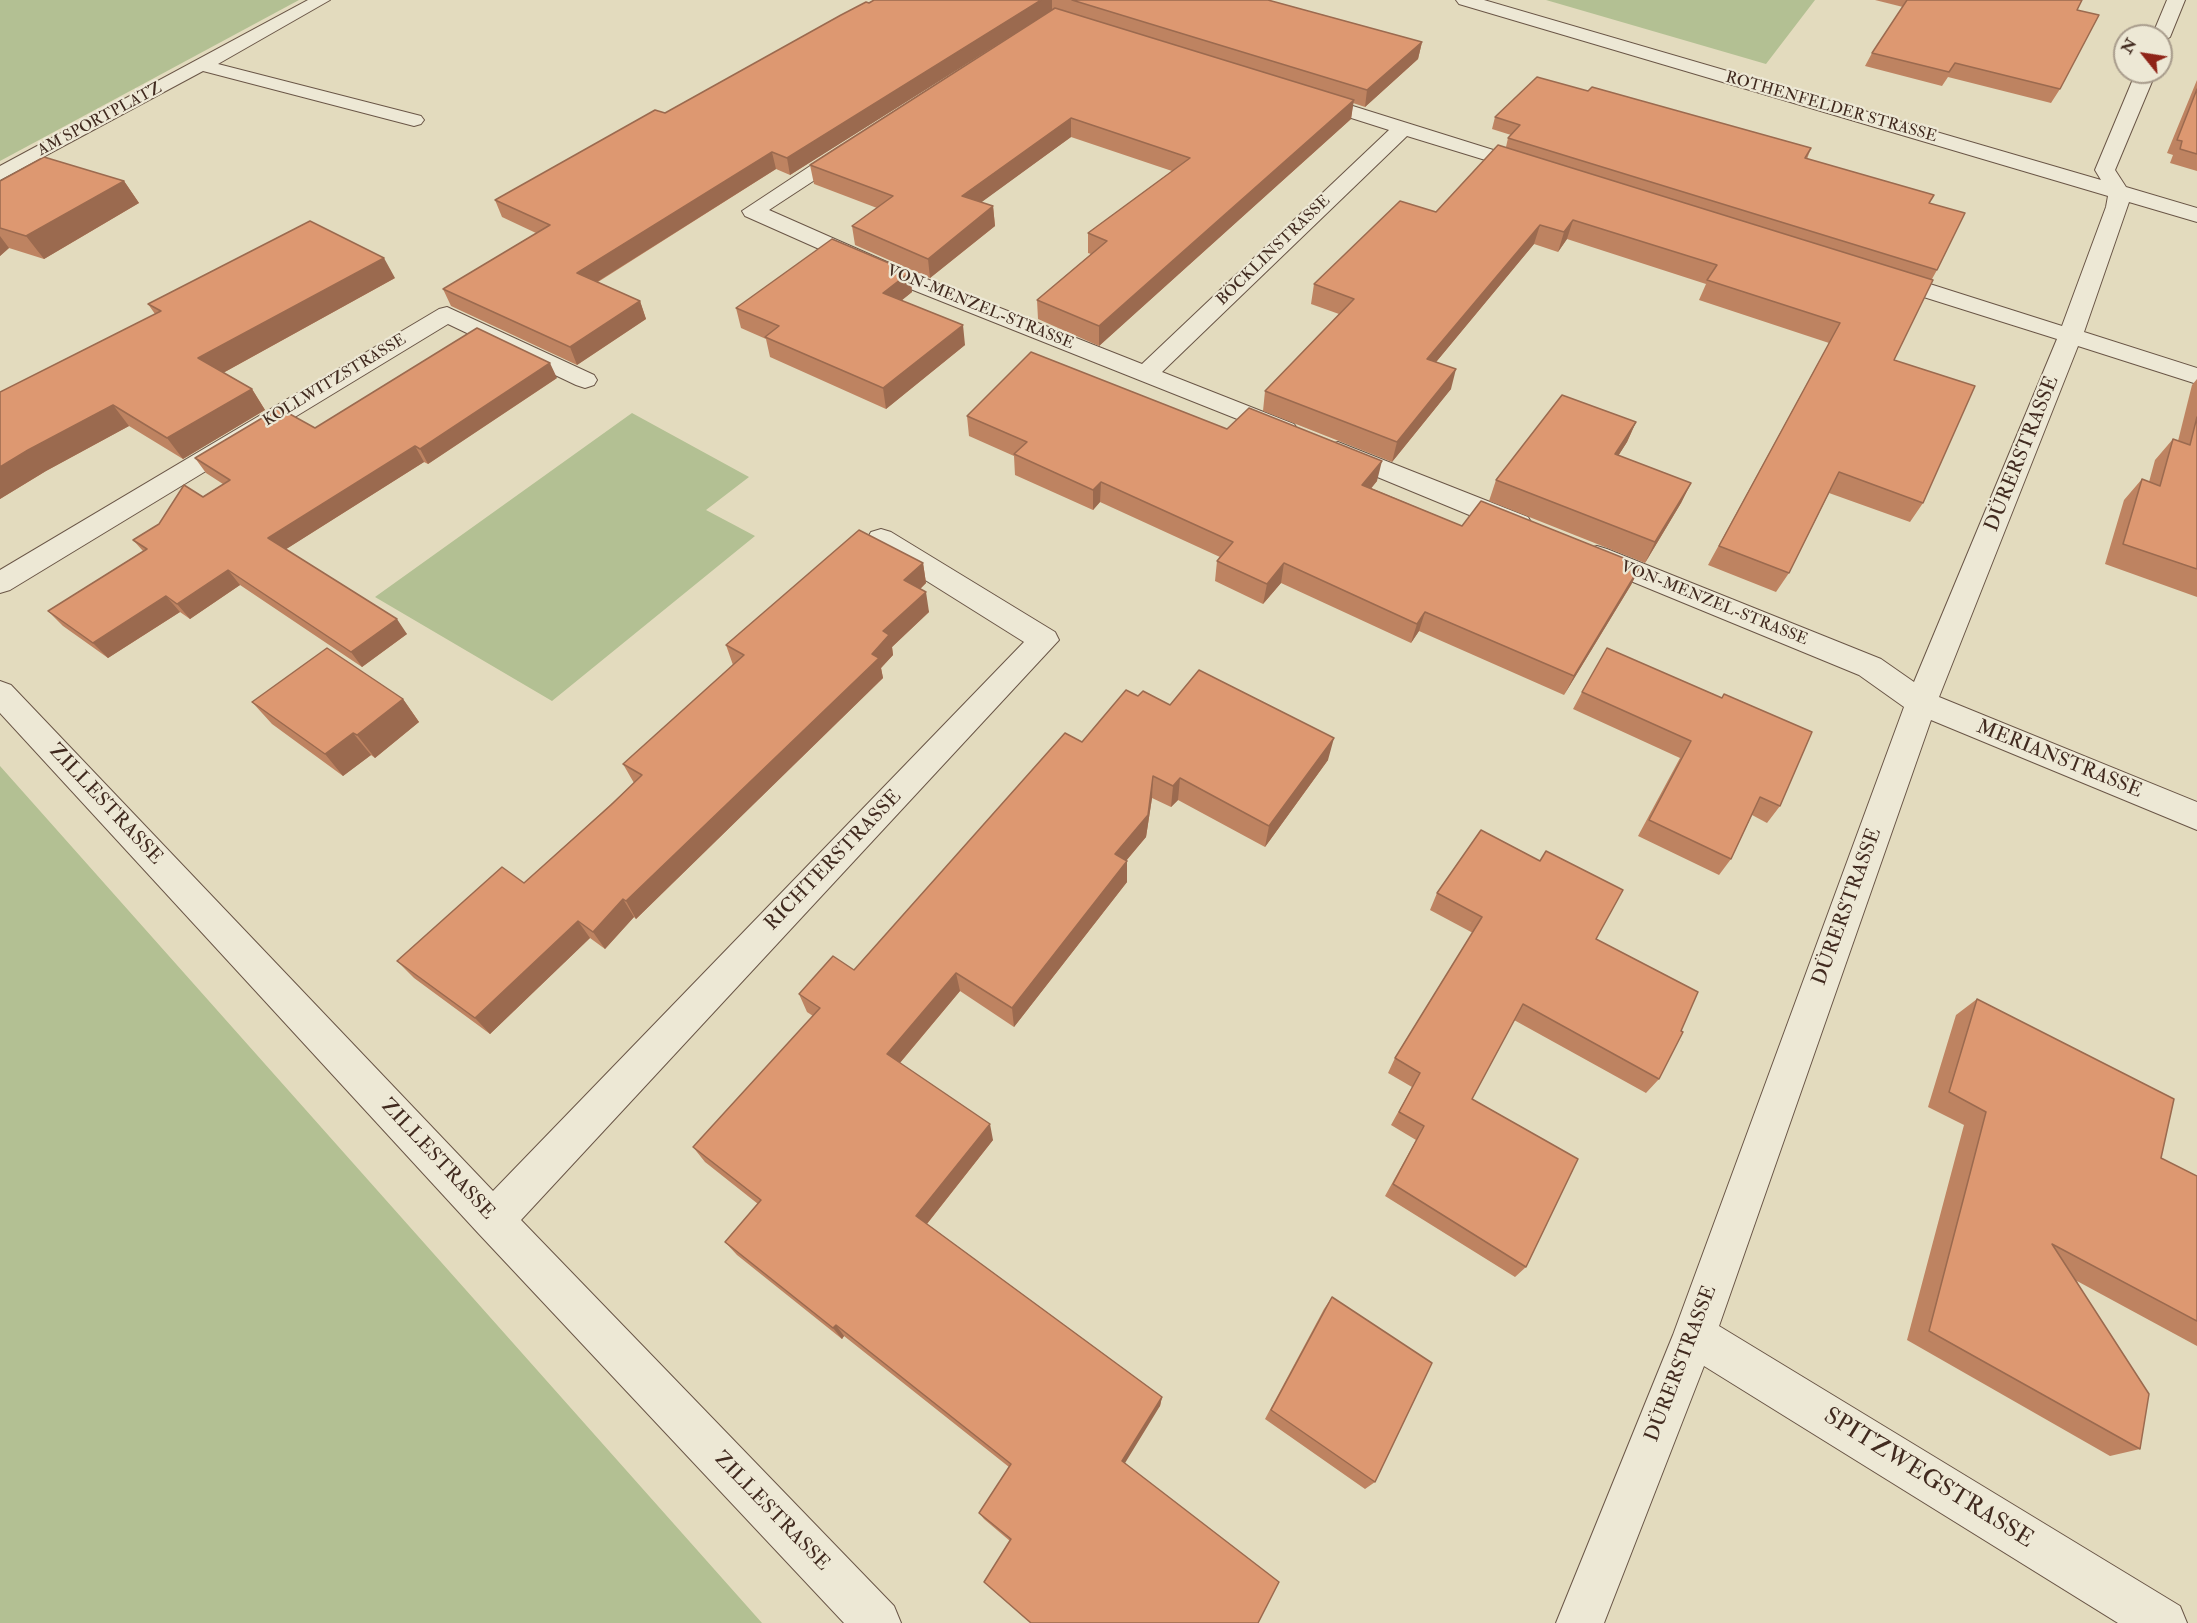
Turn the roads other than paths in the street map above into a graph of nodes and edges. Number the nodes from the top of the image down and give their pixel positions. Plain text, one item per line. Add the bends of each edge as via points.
1 (321, 0) edge
2 (1465, 0) edge
3 (2176, 0) edge
4 (2166, 24) edge
5 (201, 65) junction
6 (2141, 84) edge
7 (1290, 92) edge
8 (414, 120) dead end
9 (1402, 128) junction
10 (863, 140) edge
11 (1550, 173) edge
12 (0, 174) edge
13 (2119, 193) junction
14 (2197, 215) edge
15 (1867, 271) edge
16 (2071, 334) junction
17 (1146, 374) junction
18 (2197, 376) edge
19 (585, 380) dead end
20 (1541, 534) edge
21 (881, 539) edge
22 (1574, 547) edge
23 (0, 583) edge
24 (0, 693) edge
25 (1921, 703) junction
26 (2197, 816) edge
27 (493, 1220) junction
28 (1694, 1335) junction
29 (877, 1623) edge
30 (1580, 1623) edge
31 (2163, 1623) edge

1 - 5 street, AM SPORTPLATZ
2 - 13 street, ROTHENFELDER STRASSE
3 - 4 street
5 - 8 street
5 - 12 street, AM SPORTPLATZ
6 - 13 street via 2105,170
7 - 9 street
9 - 11 street
9 - 17 street, BÖCKLINSTRASSE
10 - 17 street, VON-MENZEL-STRASSE via 753,212 906,279
13 - 14 street, ROTHENFELDER STRASSE
13 - 16 street, DÜRERSTRASSE
15 - 16 street
16 - 18 street
16 - 25 street, DÜRERSTRASSE
17 - 20 street, VON-MENZEL-STRASSE
19 - 23 street, KOLLWITZSTRASSE via 447,314
21 - 27 street, RICHTERSTRASSE via 1044,640
22 - 25 street, VON-MENZEL-STRASSE via 1870,667
24 - 27 street, ZILLESTRASSE
25 - 26 street, MERIANSTRASSE
25 - 28 street, DÜRERSTRASSE
27 - 29 street, ZILLESTRASSE
28 - 30 street, DÜRERSTRASSE
28 - 31 street, SPITZWEGSTRASSE

